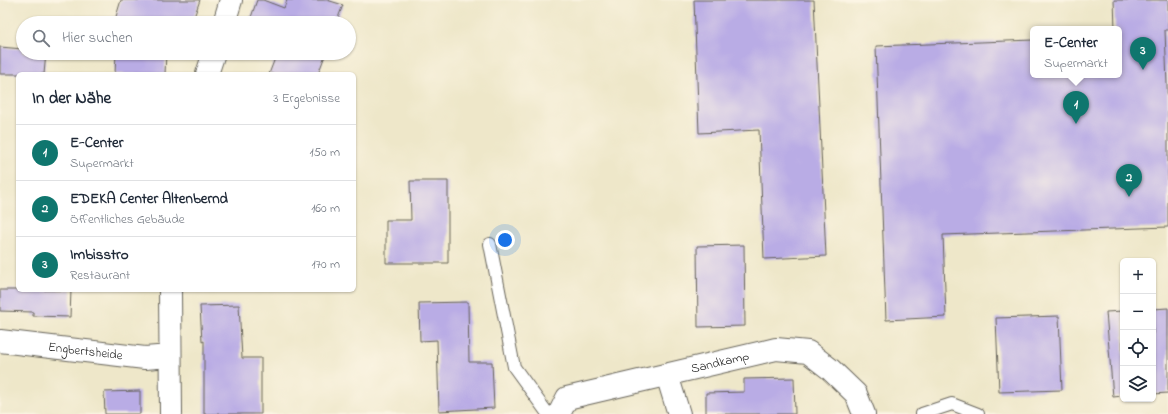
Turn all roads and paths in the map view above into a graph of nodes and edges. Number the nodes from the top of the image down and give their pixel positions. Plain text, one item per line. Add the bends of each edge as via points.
1 (232, 0) edge
2 (226, 16) edge
3 (212, 60) edge
4 (208, 72) edge
5 (490, 244) dead end
6 (170, 292) edge
7 (0, 341) edge
8 (170, 356) junction
9 (667, 375) junction
10 (171, 414) edge
11 (548, 414) edge
12 (559, 414) edge
13 (678, 414) edge
14 (864, 414) edge
15 (922, 414) edge
16 (978, 414) edge

1 - 2 street
3 - 4 street
5 - 11 lane via 514,367
6 - 8 street
7 - 8 street, Engbertsheide via 144,358
8 - 10 street
9 - 12 street, Sandkamp via 567,398
9 - 13 street
9 - 14 street, Sandkamp via 776,349 808,352 856,394
15 - 16 lane via 952,404

